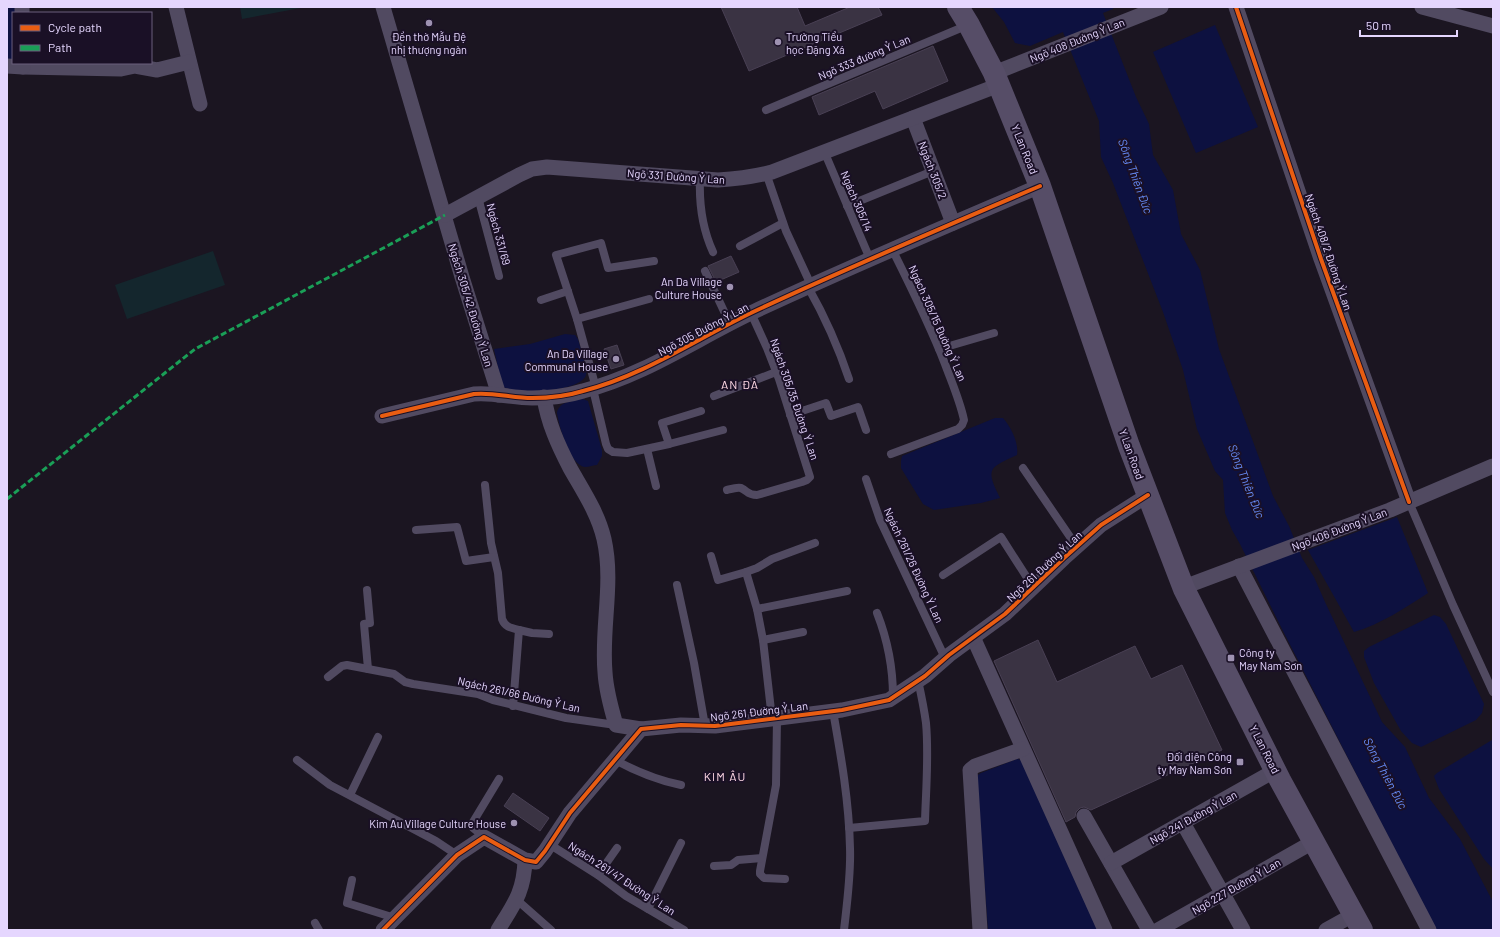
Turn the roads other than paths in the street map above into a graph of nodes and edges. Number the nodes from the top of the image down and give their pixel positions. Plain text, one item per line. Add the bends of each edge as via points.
1 (176, 7) edge
2 (382, 7) edge
3 (1161, 7) edge
4 (1236, 7) edge
5 (1422, 7) edge
6 (964, 16) edge
7 (1493, 26) edge
8 (189, 62) junction
9 (23, 65) edge
10 (7, 66) edge
11 (997, 79) junction
12 (200, 104) dead end
13 (766, 110) dead end
14 (913, 118) junction
15 (824, 151) junction
16 (933, 171) junction
17 (766, 173) junction
18 (700, 179) junction
19 (1040, 186) junction
20 (478, 197) junction
21 (847, 206) junction
22 (444, 215) junction
23 (783, 223) junction
24 (953, 223) junction
25 (740, 246) dead end
26 (892, 249) junction
27 (713, 252) dead end
28 (870, 259) junction
29 (654, 261) dead end
30 (705, 271) dead end
31 (499, 276) dead end
32 (810, 286) junction
33 (568, 292) junction
34 (649, 299) dead end
35 (541, 300) dead end
36 (751, 313) junction
37 (577, 319) junction
38 (730, 324) junction
39 (994, 333) dead end
40 (939, 349) junction
41 (776, 372) junction
42 (849, 379) dead end
43 (594, 388) junction
44 (499, 395) junction
45 (714, 396) dead end
46 (544, 397) junction
47 (701, 411) dead end
48 (790, 415) junction
49 (382, 416) dead end
50 (723, 430) dead end
51 (866, 430) dead end
52 (669, 444) junction
53 (647, 449) junction
54 (891, 454) dead end
55 (1493, 466) edge
56 (1023, 468) dead end
57 (866, 479) dead end
58 (485, 485) dead end
59 (656, 486) dead end
60 (727, 490) dead end
61 (1148, 495) junction
62 (1409, 502) junction
63 (416, 530) dead end
64 (815, 543) dead end
65 (1077, 547) junction
66 (711, 556) dead end
67 (494, 557) junction
68 (1239, 566) junction
69 (746, 572) junction
70 (943, 575) dead end
71 (677, 585) dead end
72 (1033, 587) junction
73 (1184, 587) junction
74 (367, 590) dead end
75 (847, 591) dead end
76 (757, 609) junction
77 (878, 613) dead end
78 (518, 630) junction
79 (803, 632) dead end
80 (549, 634) dead end
81 (973, 637) junction
82 (763, 640) junction
83 (945, 658) junction
84 (368, 669) junction
85 (328, 677) dead end
86 (918, 680) junction
87 (1493, 692) edge
88 (893, 697) junction
89 (513, 706) junction
90 (833, 711) junction
91 (774, 719) junction
92 (616, 725) junction
93 (704, 726) junction
94 (641, 729) junction
95 (378, 737) dead end
96 (1023, 749) junction
97 (297, 760) dead end
98 (615, 760) junction
99 (1276, 770) junction
100 (499, 779) dead end
101 (681, 785) dead end
102 (350, 796) junction
103 (1084, 816) dead end
104 (1183, 823) junction
105 (849, 828) junction
106 (484, 838) junction
107 (1313, 842) junction
108 (681, 843) dead end
109 (550, 844) junction
110 (617, 848) dead end
111 (457, 855) junction
112 (762, 858) junction
113 (525, 860) junction
114 (1111, 863) junction
115 (714, 866) dead end
116 (598, 875) junction
117 (785, 879) dead end
118 (352, 880) dead end
119 (1223, 894) junction
120 (517, 900) junction
121 (648, 909) junction
122 (395, 918) junction
123 (1358, 922) edge
124 (383, 930) edge
125 (498, 930) edge
126 (551, 930) edge
127 (684, 930) edge
128 (844, 930) edge
129 (980, 930) edge
130 (1105, 930) edge
131 (1149, 930) edge
132 (1158, 930) edge
133 (1243, 930) edge
134 (1326, 930) edge
135 (1429, 930) edge

1 - 8 street
2 - 22 street, Ngách 305/42 Đường Ỷ Lan
3 - 11 street, Ngõ 408 Đường Ỷ Lan via 1041,54
4 - 62 street, Ngách 408/2 Đường Ỷ Lan via 1321,259
5 - 7 street
6 - 11 main road, Y Lan Road
6 - 13 lane, Ngõ 333 đường Ỷ Lan
8 - 9 street via 157,70 135,66 121,69
8 - 12 street
9 - 10 street
11 - 14 street, Ngõ 331 Đường Ỷ Lan
11 - 19 main road, Y Lan Road
14 - 15 street, Ngõ 331 Đường Ỷ Lan
14 - 16 street, Ngách 305/2
15 - 17 street, Ngõ 331 Đường Ỷ Lan
15 - 21 lane, Ngách 305/14
16 - 21 lane
16 - 24 street, Ngách 305/2
17 - 18 street, Ngõ 331 Đường Ỷ Lan via 737,179
17 - 23 lane
18 - 20 street, Ngõ 331 Đường Ỷ Lan via 547,167 532,169 518,175
18 - 27 lane via 701,214
19 - 24 street, Ngõ 305 Đường Ỷ Lan
19 - 61 main road, Y Lan Road via 1126,439
20 - 22 street, Ngõ 331 Đường Ỷ Lan
20 - 31 lane, Ngách 331/69
21 - 28 lane, Ngách 305/14
22 - 44 street, Ngách 305/42 Đường Ỷ Lan
23 - 25 lane
23 - 32 lane
24 - 26 street, Ngõ 305 Đường Ỷ Lan
26 - 28 street, Ngõ 305 Đường Ỷ Lan
26 - 40 lane, Ngách 305/15 Đường Ỷ Lan
28 - 32 street, Ngõ 305 Đường Ỷ Lan
29 - 33 lane via 608,268 601,243 556,255
30 - 38 lane
32 - 36 street, Ngõ 305 Đường Ỷ Lan
32 - 42 lane via 837,345
33 - 35 lane
33 - 37 lane
34 - 37 lane
36 - 38 street, Ngõ 305 Đường Ỷ Lan
36 - 41 lane, Ngách 305/35 Đường Ỷ Lan
37 - 43 lane
38 - 43 street, Ngõ 305 Đường Ỷ Lan via 653,365
39 - 40 lane
40 - 54 lane, Ngách 305/15 Đường Ỷ Lan via 957,395 964,420 962,425
41 - 45 lane
41 - 48 lane, Ngách 305/35 Đường Ỷ Lan
43 - 46 street, Ngõ 305 Đường Ỷ Lan via 567,395
43 - 53 lane via 608,449 619,453
44 - 46 street, Ngõ 305 Đường Ỷ Lan
44 - 49 street, Ngõ 305 Đường Ỷ Lan via 474,394
46 - 92 street via 554,433 597,516 604,540 608,578 605,672
47 - 52 lane via 662,423
48 - 51 lane via 826,403 831,416 858,407
48 - 60 lane, Ngách 305/35 Đường Ỷ Lan via 810,476 807,480 757,495 750,495 742,488
50 - 52 lane
52 - 53 lane
53 - 59 lane
55 - 62 street, Ngõ 406 Đường Ỷ Lan
56 - 65 lane
57 - 83 lane, Ngách 261/26 Đường Ỷ Lan via 880,520
58 - 67 lane
61 - 65 street, Ngõ 261 Đường Ỷ Lan via 1101,525
61 - 73 main road, Y Lan Road
62 - 68 street, Ngõ 406 Đường Ỷ Lan
62 - 87 lane
63 - 67 lane via 457,527 466,561
64 - 69 lane
65 - 72 street, Ngõ 261 Đường Ỷ Lan
66 - 69 lane via 718,580
67 - 78 lane via 502,619 508,627
68 - 73 street, Ngõ 406 Đường Ỷ Lan
68 - 135 street
69 - 76 lane
70 - 72 lane via 1001,537
71 - 93 lane via 694,663
72 - 81 street, Ngõ 261 Đường Ỷ Lan via 1005,614
73 - 99 main road, Y Lan Road
74 - 84 lane via 370,624 364,624
75 - 76 lane
76 - 82 lane
77 - 88 lane via 890,654
78 - 80 lane
78 - 89 lane
79 - 82 lane
81 - 83 street, Ngõ 261 Đường Ỷ Lan
81 - 96 street
82 - 91 lane
83 - 86 street, Ngõ 261 Đường Ỷ Lan
84 - 85 lane, Ngách 261/66 Đường Ỷ Lan via 347,665
84 - 89 lane, Ngách 261/66 Đường Ỷ Lan via 394,674 405,682 478,694
86 - 88 street, Ngõ 261 Đường Ỷ Lan
86 - 105 lane via 927,743 925,821
88 - 90 street, Ngõ 261 Đường Ỷ Lan via 889,700
89 - 92 lane, Ngách 261/66 Đường Ỷ Lan via 566,718
90 - 91 street, Ngõ 261 Đường Ỷ Lan
90 - 105 lane via 843,767
91 - 93 street, Ngõ 261 Đường Ỷ Lan
91 - 112 lane via 776,785
92 - 94 street, Ngõ 261 Đường Ỷ Lan
93 - 94 street, Ngõ 261 Đường Ỷ Lan via 681,725
94 - 98 street
95 - 102 lane
96 - 129 street via 970,770
96 - 130 street
97 - 102 lane
98 - 101 lane via 657,780
98 - 109 street via 570,813
99 - 104 street, Ngõ 241 Đường Ỷ Lan
99 - 107 main road, Y Lan Road
100 - 106 lane via 474,822 473,828
102 - 111 lane via 436,841
103 - 114 street
104 - 114 street, Ngõ 241 Đường Ỷ Lan
104 - 119 street
105 - 128 lane via 850,862
106 - 111 street
106 - 113 street
107 - 119 street, Ngõ 227 Đường Ỷ Lan
107 - 123 main road, Y Lan Road
108 - 121 lane
109 - 113 street via 536,862
109 - 116 lane, Ngách 261/47 Đường Ỷ Lan
110 - 116 lane
111 - 122 street
112 - 115 lane
112 - 117 lane via 760,871 764,878
113 - 120 street via 525,873
114 - 131 street
116 - 121 lane, Ngách 261/47 Đường Ỷ Lan
118 - 122 lane via 347,903
119 - 132 street, Ngõ 227 Đường Ỷ Lan
119 - 133 street
120 - 125 street
120 - 126 lane
121 - 127 lane, Ngách 261/47 Đường Ỷ Lan
122 - 124 street
123 - 134 street

